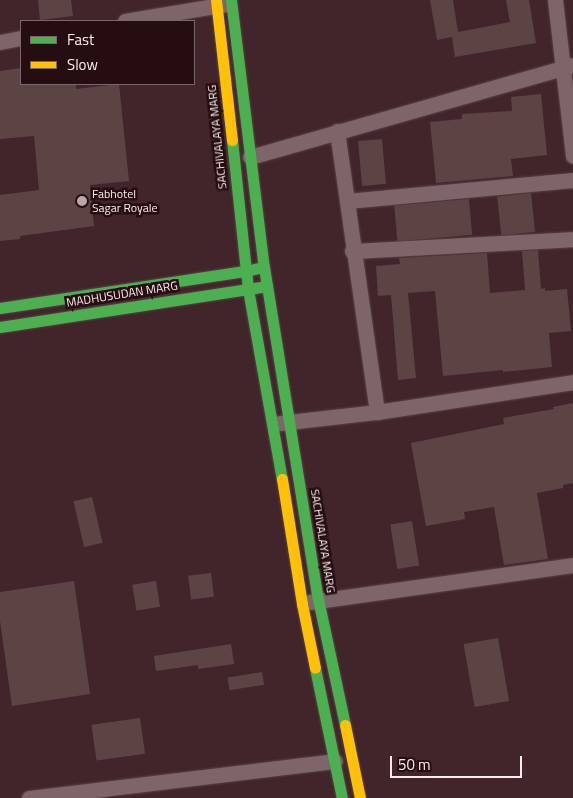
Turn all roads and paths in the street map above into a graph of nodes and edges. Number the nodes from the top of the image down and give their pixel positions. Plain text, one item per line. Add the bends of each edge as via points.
1 (554, 0) edge
2 (224, 2) edge
3 (130, 20) edge
4 (20, 38) edge
5 (0, 42) edge
6 (567, 66) edge
7 (337, 131) junction
8 (573, 156) edge
9 (250, 158) junction
10 (573, 180) edge
11 (347, 201) junction
12 (573, 239) edge
13 (352, 250) junction
14 (264, 267) junction
15 (246, 271) junction
16 (266, 286) junction
17 (248, 289) junction
18 (0, 308) edge
19 (0, 327) edge
20 (573, 382) edge
21 (377, 412) junction
22 (290, 420) junction
23 (271, 425) junction
24 (573, 565) edge
25 (318, 600) junction
26 (302, 604) junction
27 (335, 761) junction
28 (29, 798) edge
29 (342, 798) edge
30 (360, 798) edge

1 - 6 street
2 - 3 street
2 - 9 main road
2 - 15 main road, SACHIVALAYA MARG
4 - 5 street
6 - 7 street
6 - 8 street
7 - 9 street
7 - 11 street
9 - 14 main road
10 - 11 street
11 - 13 street
12 - 13 street
13 - 21 street
14 - 15 main road, MADHUSUDAN MARG
14 - 16 main road, SACHIVALAYA MARG
15 - 17 main road, SACHIVALAYA MARG
15 - 18 main road, MADHUSUDAN MARG
16 - 17 main road, MADHUSUDAN MARG
16 - 22 main road, SACHIVALAYA MARG
17 - 19 main road, MADHUSUDAN MARG
17 - 23 main road
20 - 21 street
21 - 22 street
22 - 23 street
22 - 25 main road, SACHIVALAYA MARG
23 - 26 main road
24 - 25 street
25 - 26 street
25 - 30 main road, SACHIVALAYA MARG
26 - 27 main road
27 - 28 street
27 - 29 main road

